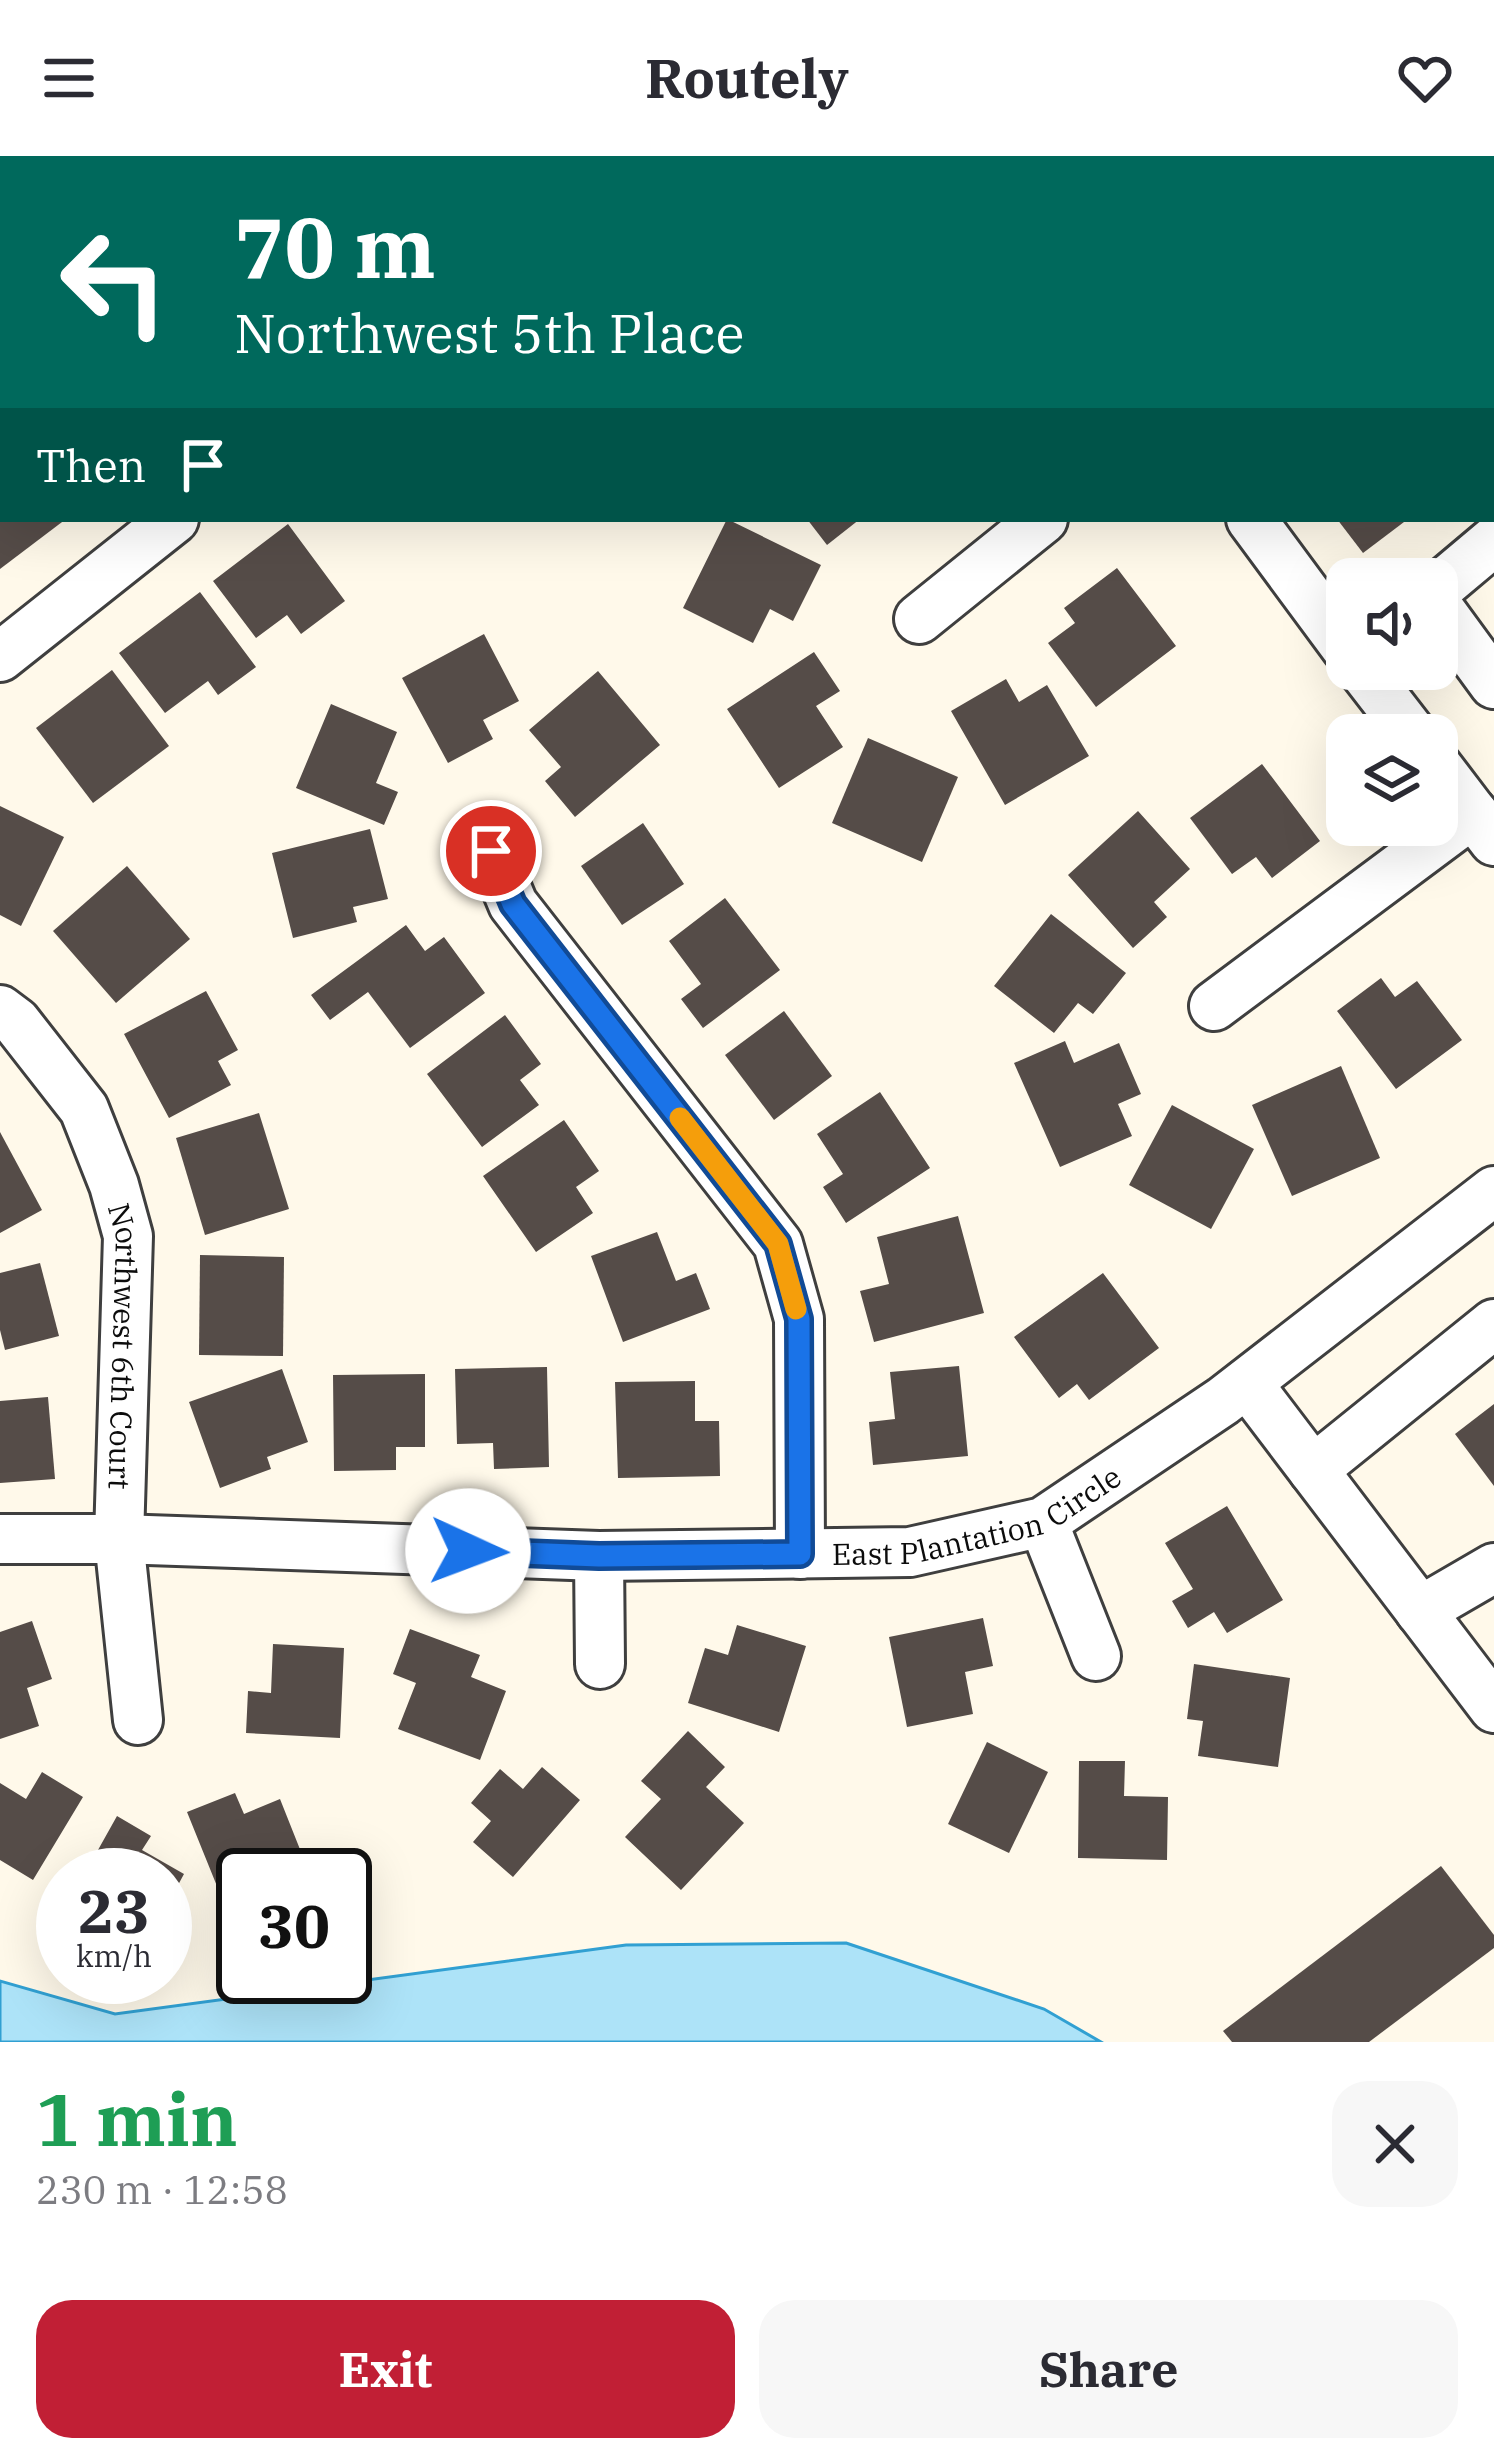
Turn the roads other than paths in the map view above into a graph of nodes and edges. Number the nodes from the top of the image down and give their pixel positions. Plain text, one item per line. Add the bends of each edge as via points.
1 (170, 522) edge
2 (1039, 522) edge
3 (1253, 522) edge
4 (1494, 541) edge
5 (1458, 571) edge
6 (919, 619) dead end
7 (1326, 621) edge
8 (1458, 635) edge
9 (0, 658) edge
10 (1494, 684) edge
11 (1378, 690) edge
12 (1397, 714) edge
13 (1458, 794) edge
14 (1483, 827) edge
15 (491, 851) dead end
16 (1214, 1006) dead end
17 (0, 1010) edge
18 (1494, 1191) edge
19 (1494, 1324) edge
20 (1247, 1383) junction
21 (1313, 1470) junction
22 (1043, 1522) junction
23 (0, 1539) edge
24 (119, 1539) junction
25 (800, 1554) junction
26 (599, 1556) junction
27 (1494, 1568) edge
28 (1420, 1611) junction
29 (1096, 1656) dead end
30 (600, 1664) dead end
31 (1494, 1708) edge
32 (138, 1720) dead end

1 - 9 street
2 - 6 street
3 - 7 street
4 - 5 street
8 - 10 street
11 - 12 street
13 - 14 street
14 - 16 street
15 - 25 street via 513,904 778,1244 799,1319
17 - 24 street, Northwest 6th Court via 84,1109 128,1236
18 - 20 street, East Plantation Circle
19 - 21 street
20 - 21 street
20 - 22 street, East Plantation Circle
21 - 28 street
22 - 25 street, East Plantation Circle via 910,1552
22 - 29 street
23 - 24 street, East Plantation Circle
24 - 26 street, East Plantation Circle
24 - 32 street, Northwest 6th Court
25 - 26 street, East Plantation Circle
26 - 30 street
27 - 28 street
28 - 31 street

